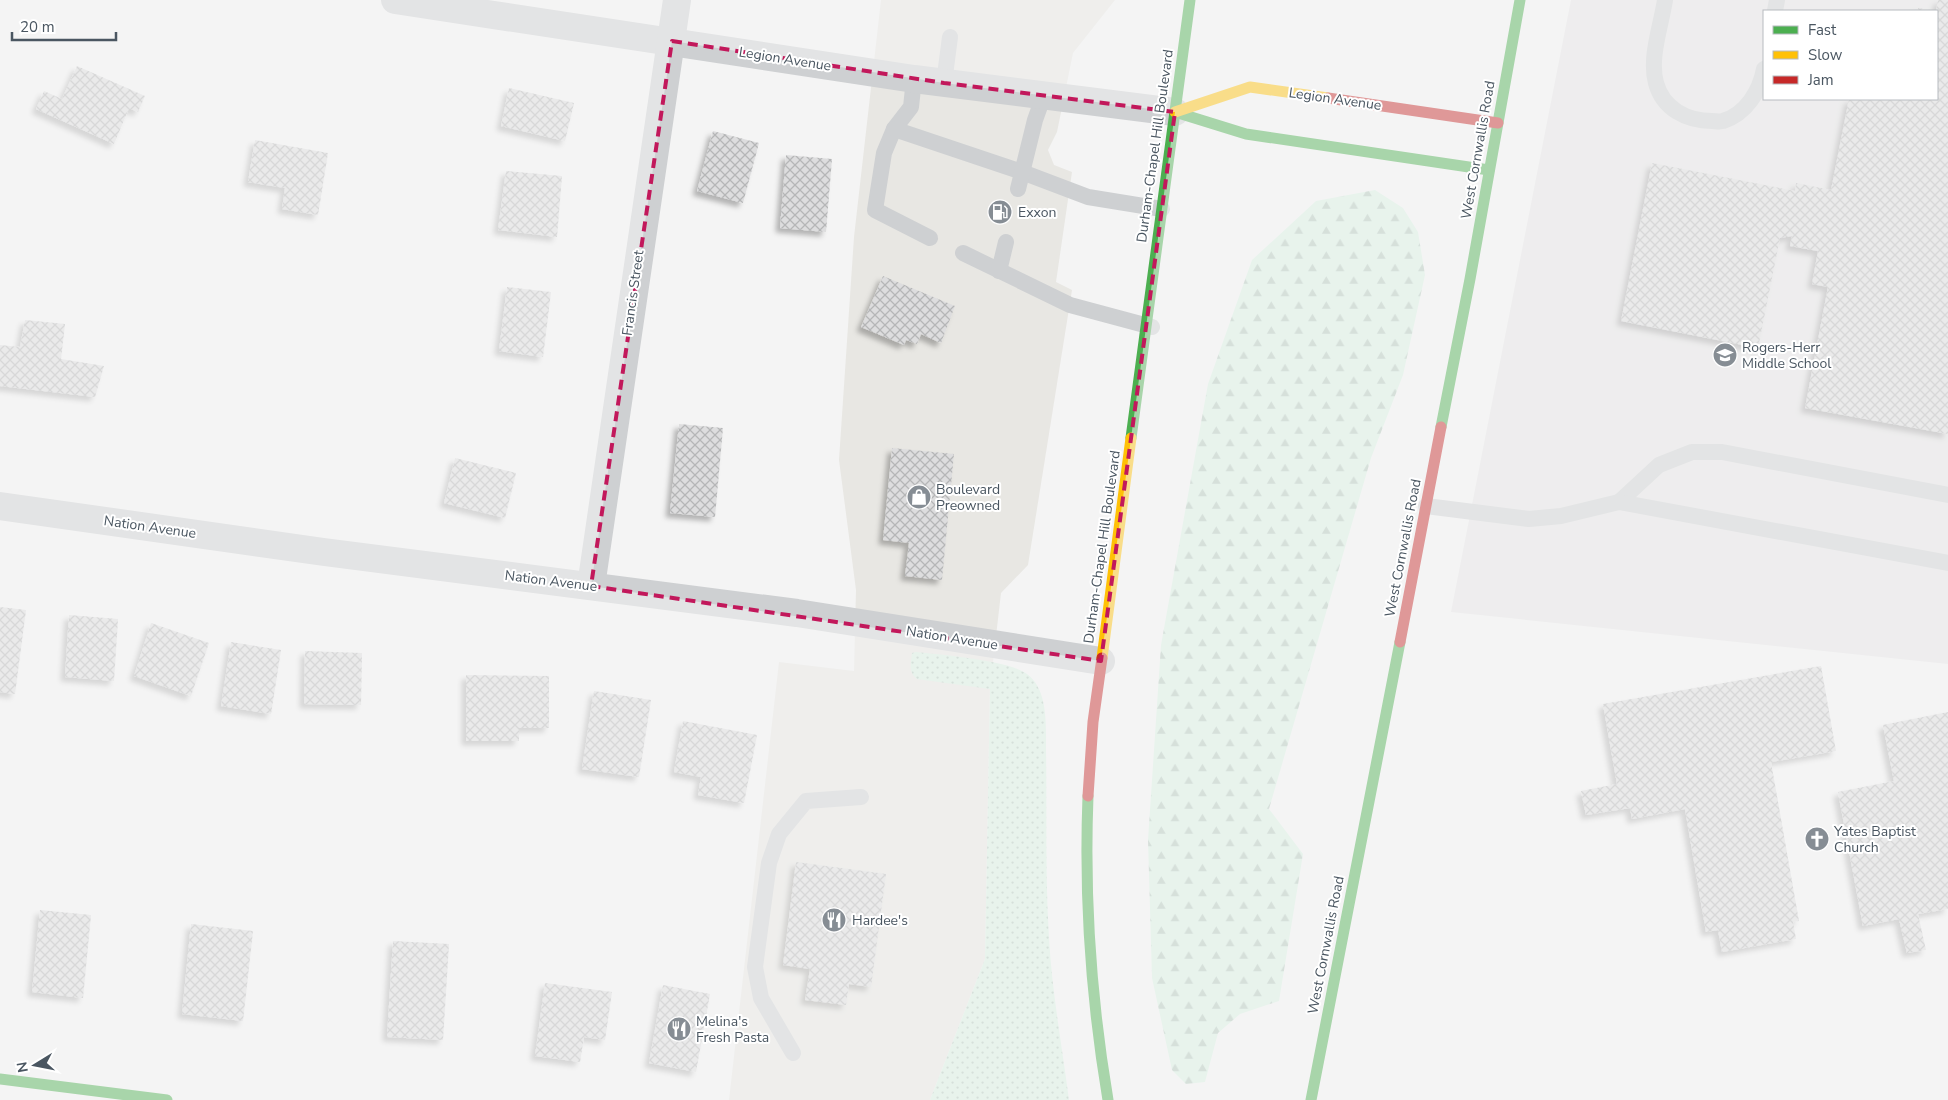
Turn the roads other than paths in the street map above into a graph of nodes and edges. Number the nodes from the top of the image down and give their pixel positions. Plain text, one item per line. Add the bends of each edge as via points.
1 (395, 0) edge
2 (677, 0) edge
3 (1190, 0) edge
4 (1520, 0) edge
5 (1665, 0) edge
6 (950, 37) dead end
7 (672, 41) junction
8 (1763, 72) edge
9 (914, 78) junction
10 (944, 83) junction
11 (1044, 95) junction
12 (1175, 112) junction
13 (1498, 123) junction
14 (894, 129) junction
15 (1489, 170) junction
16 (1022, 172) junction
17 (1018, 189) dead end
18 (1162, 209) junction
19 (930, 238) dead end
20 (1006, 242) dead end
21 (963, 254) dead end
22 (999, 271) junction
23 (1149, 326) junction
24 (1948, 495) edge
25 (1619, 502) junction
26 (0, 506) edge
27 (1426, 506) junction
28 (1948, 563) edge
29 (591, 586) junction
30 (1101, 661) junction
31 (861, 797) dead end
32 (793, 1053) dead end
33 (0, 1079) edge
34 (167, 1100) edge
35 (1108, 1100) edge
36 (1311, 1100) edge

1 - 7 street, Legion Avenue
2 - 7 street, Francis Street
3 - 12 street, Durham-Chapel Hill Boulevard
4 - 13 street, West Cornwallis Road
5 - 8 lane via 1654,60 1656,82 1662,99 1677,112 1697,121 1723,121 1743,110 1756,94
6 - 10 lane
7 - 9 street, Legion Avenue
7 - 29 street, Francis Street
9 - 10 street, Legion Avenue
9 - 14 lane via 912,107
10 - 11 street, Legion Avenue
11 - 12 street, Legion Avenue
11 - 16 lane
12 - 13 street, Legion Avenue via 1250,87
12 - 15 street, Legion Avenue via 1246,134
12 - 18 street, Durham-Chapel Hill Boulevard
13 - 15 street, West Cornwallis Road
14 - 16 lane
14 - 19 lane via 884,154 876,210
15 - 27 street, West Cornwallis Road
16 - 17 lane
16 - 18 lane via 1088,197
18 - 23 street, Durham-Chapel Hill Boulevard
20 - 22 lane
21 - 22 lane
22 - 23 lane via 1070,305
23 - 30 street, Durham-Chapel Hill Boulevard
24 - 25 lane via 1722,452 1692,452 1659,465
25 - 27 lane via 1561,516 1529,519
25 - 28 lane
26 - 29 street, Nation Avenue
27 - 36 street, West Cornwallis Road
29 - 30 street, Nation Avenue via 797,613
30 - 35 street, Durham-Chapel Hill Boulevard via 1093,722 1088,806 1088,909 1101,1061
31 - 32 lane via 806,801 780,834 769,863 755,968 761,998
33 - 34 street

